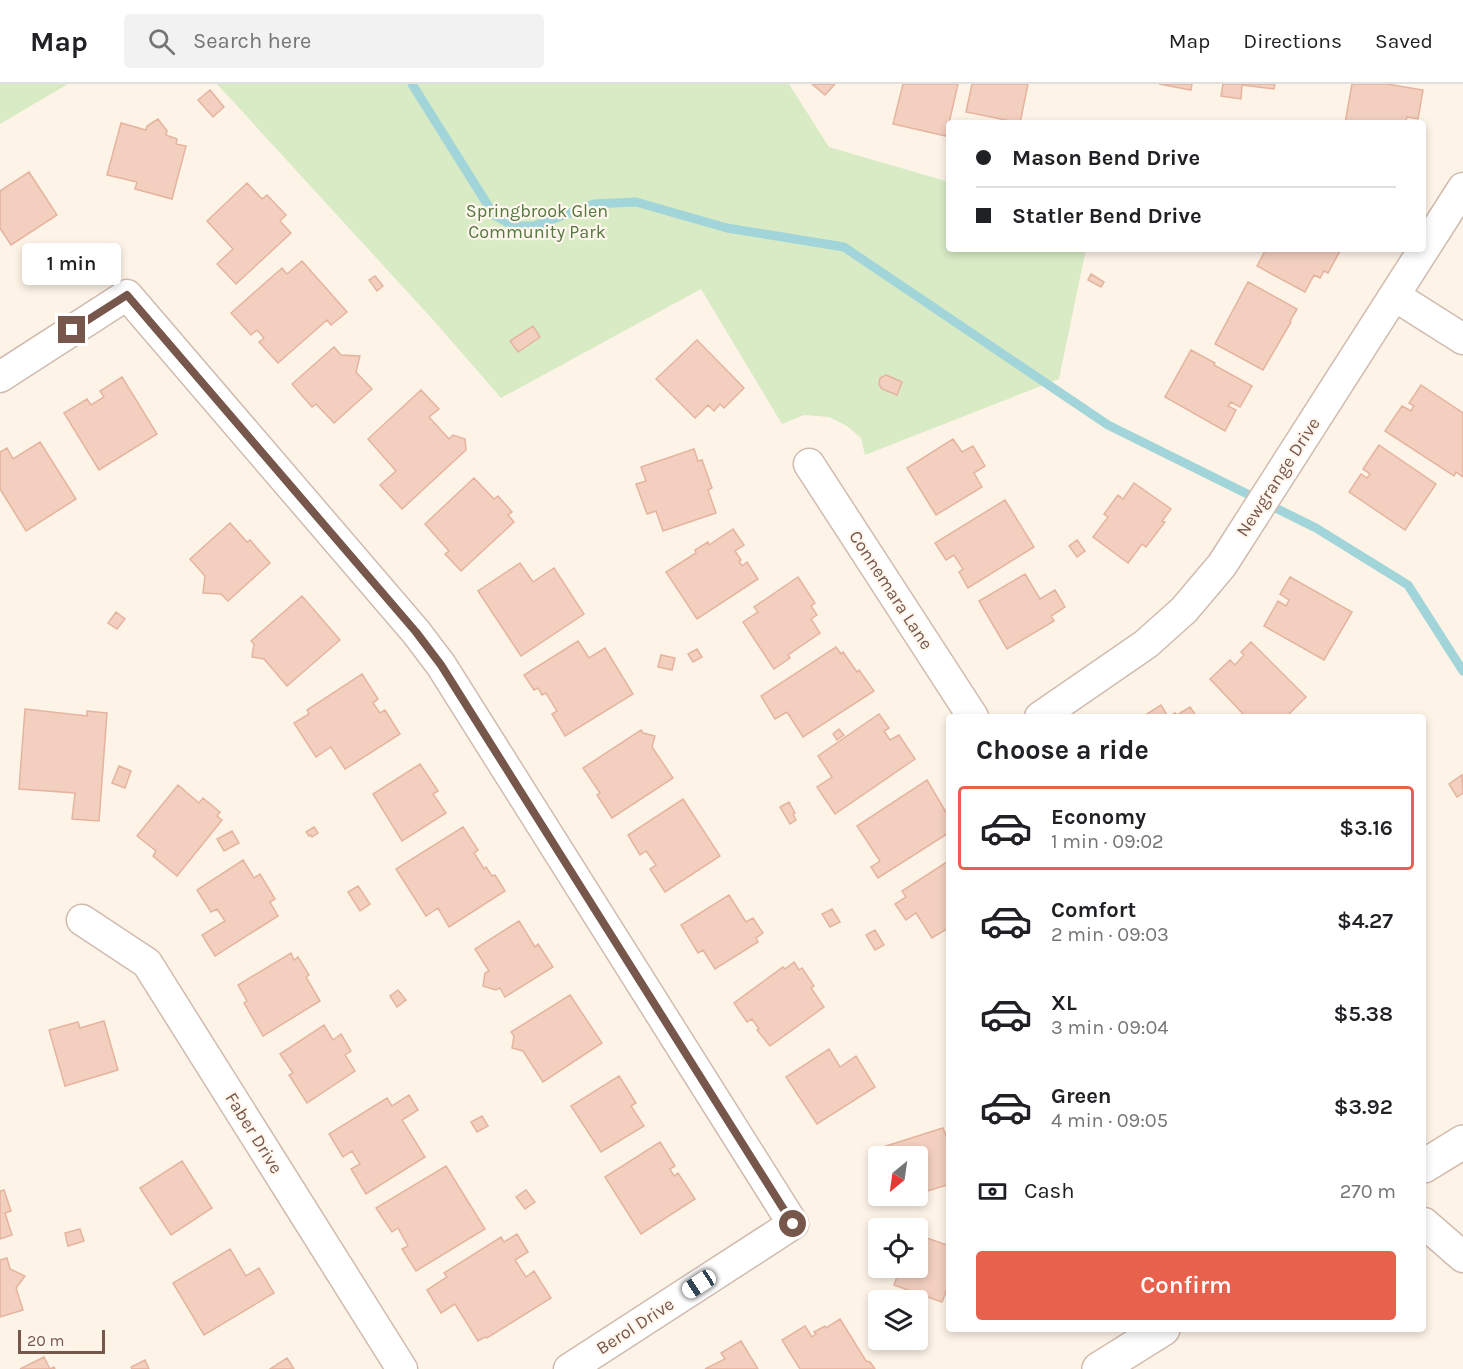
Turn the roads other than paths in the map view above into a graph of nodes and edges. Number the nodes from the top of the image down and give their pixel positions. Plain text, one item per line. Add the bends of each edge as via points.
1 (1463, 188) edge
2 (1426, 247) edge
3 (1423, 252) edge
4 (1395, 296) junction
5 (1463, 339) edge
6 (0, 377) edge
7 (808, 464) dead end
8 (971, 714) edge
9 (1044, 714) edge
10 (82, 920) dead end
11 (1463, 1142) edge
12 (1426, 1166) edge
13 (1426, 1225) edge
14 (1463, 1257) edge
15 (1158, 1332) edge
16 (402, 1369) edge
17 (568, 1369) edge
18 (1099, 1369) edge

1 - 2 street, Newgrange Drive
3 - 4 street, Newgrange Drive
4 - 5 street
4 - 9 street, Newgrange Drive via 1222,565 1184,610 1146,644
6 - 17 street, Berol Drive via 127,295 441,665 793,1224
7 - 8 street, Connemara Lane
10 - 16 street, Faber Drive via 147,963
11 - 12 street
13 - 14 street
15 - 18 street

